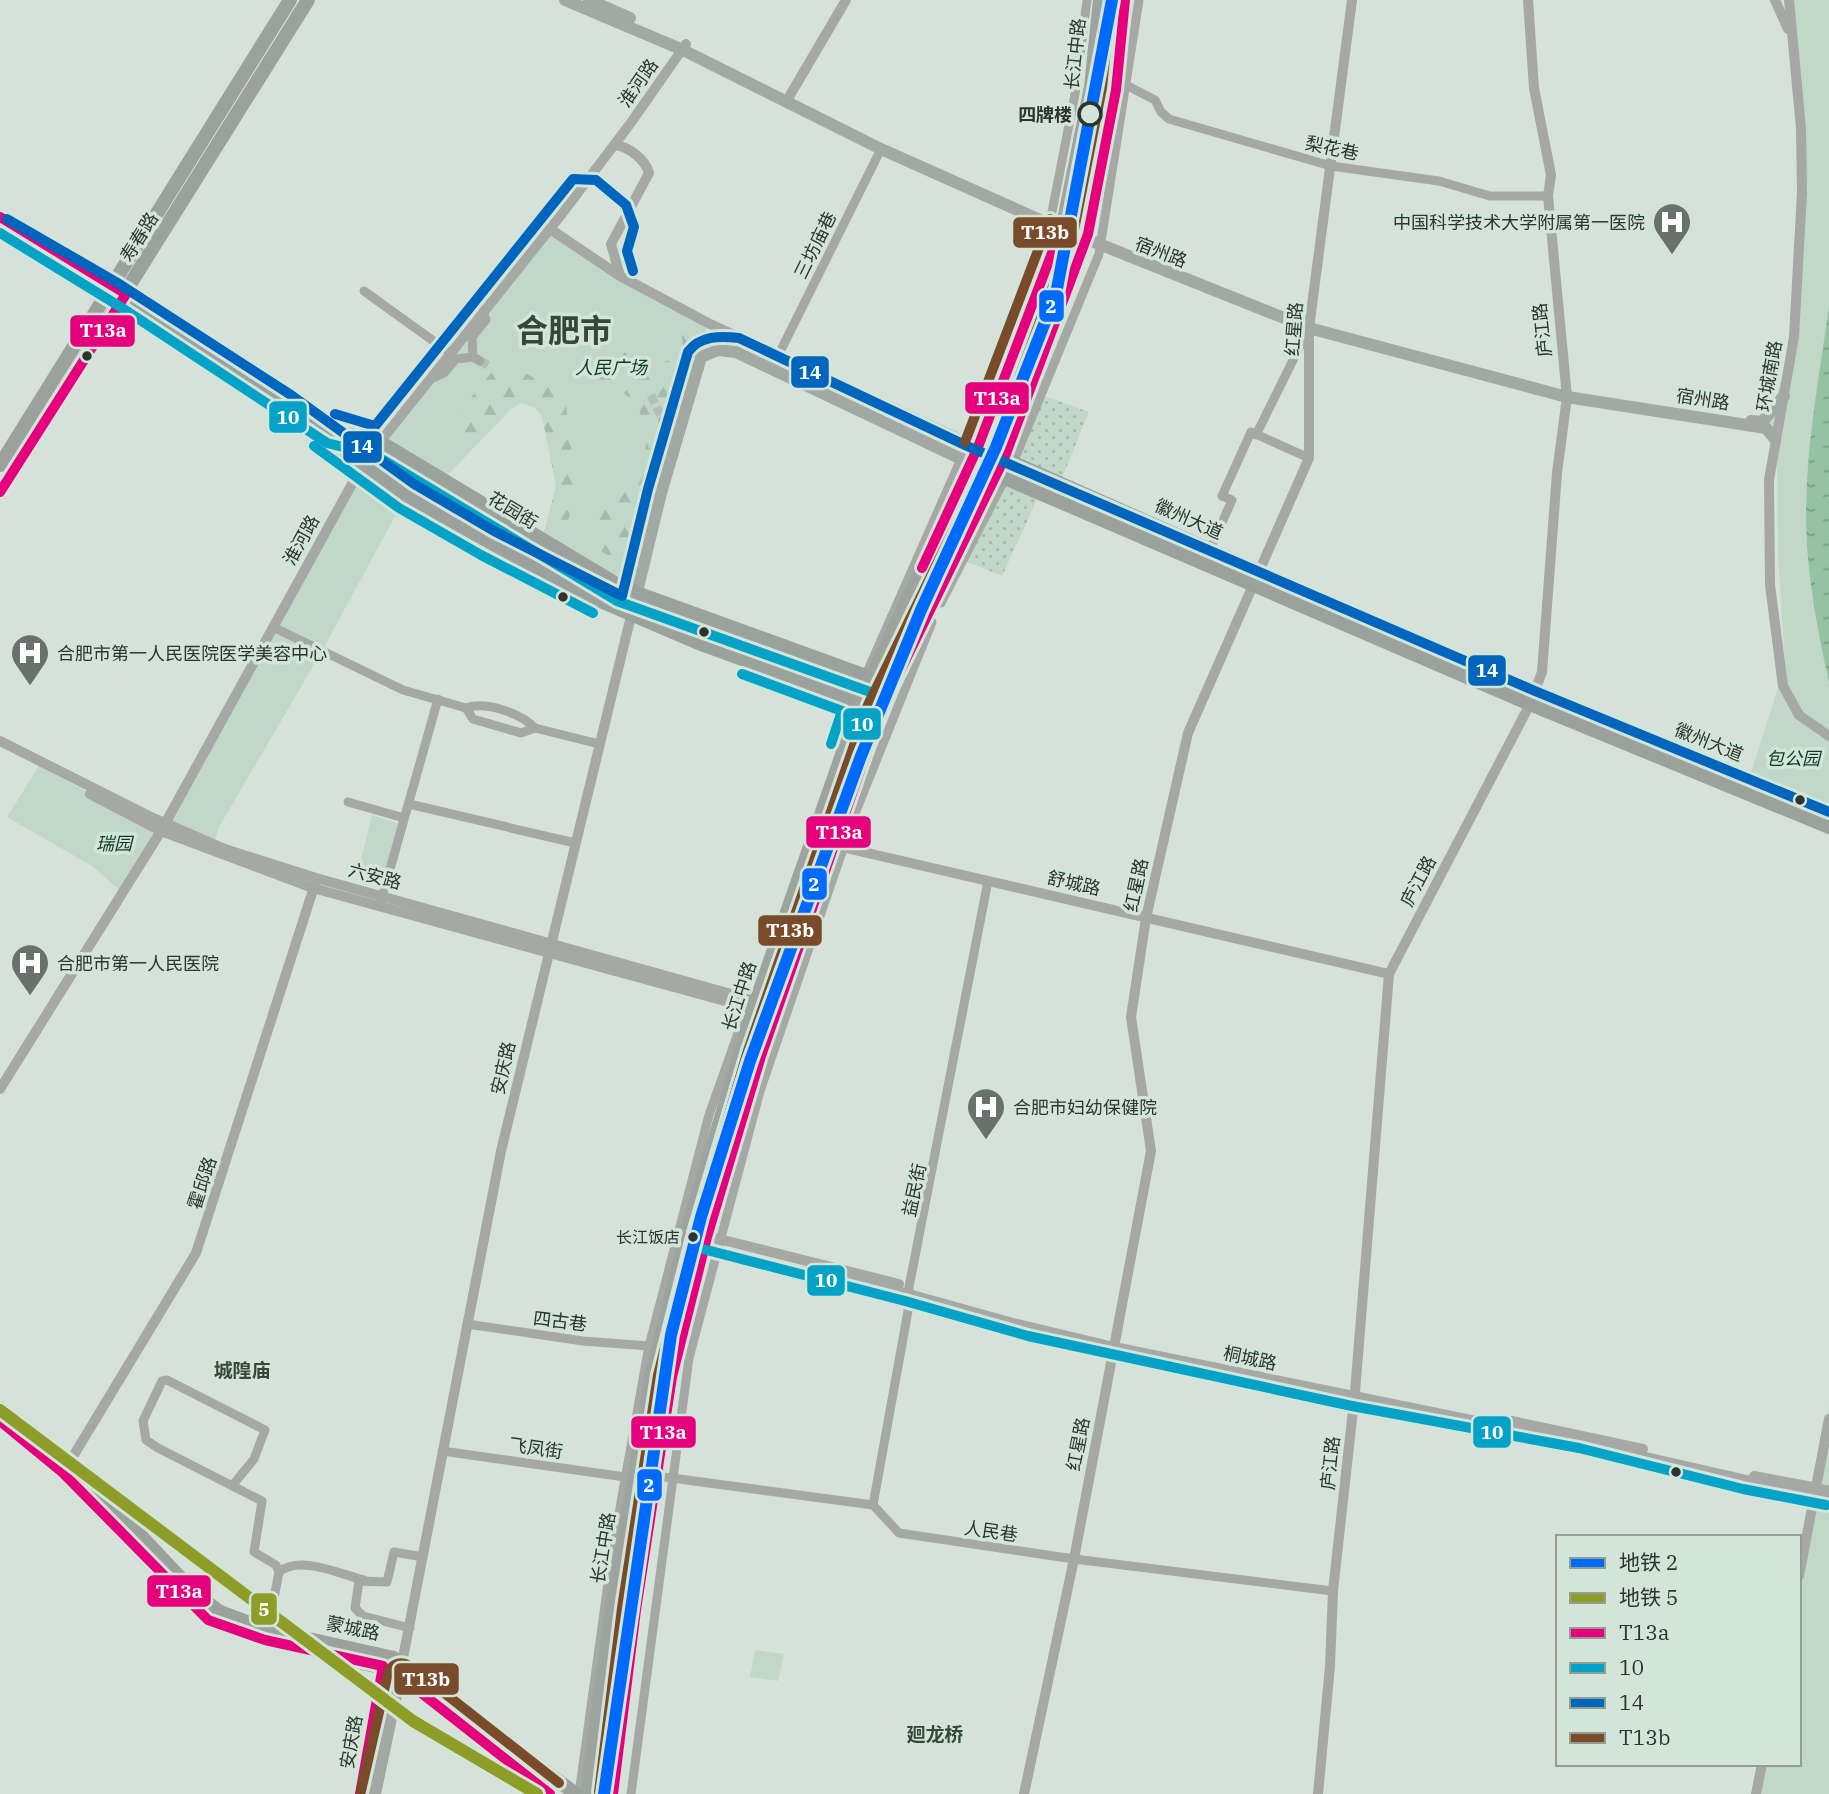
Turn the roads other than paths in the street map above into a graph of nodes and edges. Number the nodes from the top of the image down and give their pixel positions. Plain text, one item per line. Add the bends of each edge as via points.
1 (290, 0) edge
2 (308, 0) edge
3 (565, 0) edge
4 (589, 0) edge
5 (846, 0) edge
6 (1087, 0) edge
7 (1100, 0) edge
8 (1125, 0) edge
9 (1139, 0) edge
10 (1352, 0) edge
11 (1528, 0) edge
12 (1775, 0) edge
13 (1789, 0) edge
14 (1793, 37) junction
15 (685, 47) junction
16 (1126, 85) junction
17 (788, 99) junction
18 (615, 145) junction
19 (880, 149) junction
20 (1331, 166) junction
21 (1548, 196) junction
22 (0, 217) edge
23 (1056, 223) junction
24 (550, 229) junction
25 (0, 231) edge
26 (1087, 237) junction
27 (1102, 244) junction
28 (620, 276) junction
29 (364, 291) dead end
30 (117, 294) junction
31 (483, 311) junction
32 (1310, 325) junction
33 (450, 353) junction
34 (778, 356) junction
35 (701, 357) joint
36 (1566, 394) junction
37 (1784, 396) junction
38 (414, 397) junction
39 (663, 421) tunnel mouth
40 (1256, 435) junction
41 (1775, 439) junction
42 (377, 445) junction
43 (973, 445) junction
44 (1309, 458) junction
45 (966, 461) junction
46 (1008, 461) junction
47 (363, 464) junction
48 (0, 465) edge
49 (1000, 476) junction
50 (665, 480) junction
51 (0, 492) edge
52 (1210, 550) junction
53 (1256, 578) junction
54 (635, 593) junction
55 (631, 616) junction
56 (273, 627) junction
57 (868, 677) junction
58 (891, 685) junction
59 (1532, 698) junction
60 (438, 699) junction
61 (857, 702) junction
62 (466, 708) junction
63 (881, 710) junction
64 (535, 728) junction
65 (1829, 736) edge
66 (0, 741) edge
67 (599, 744) junction
68 (0, 748) edge
69 (348, 802) dead end
70 (409, 804) junction
71 (1829, 811) edge
72 (404, 818) junction
73 (164, 827) junction
74 (1829, 827) edge
75 (575, 843) junction
76 (838, 846) junction
77 (988, 881) junction
78 (315, 883) junction
79 (381, 901) junction
80 (1146, 918) junction
81 (549, 947) junction
82 (1389, 974) junction
83 (752, 1004) junction
84 (2, 1081) edge
85 (687, 1231) junction
86 (712, 1245) junction
87 (683, 1246) junction
88 (909, 1290) junction
89 (467, 1324) junction
90 (1115, 1343) junction
91 (649, 1346) junction
92 (1354, 1395) junction
93 (0, 1408) edge
94 (1829, 1419) edge
95 (0, 1421) edge
96 (442, 1451) junction
97 (65, 1470) junction
98 (657, 1476) junction
99 (625, 1477) junction
100 (674, 1479) junction
101 (232, 1486) junction
102 (1829, 1490) edge
103 (1812, 1491) junction
104 (1829, 1499) edge
105 (873, 1505) junction
106 (423, 1557) junction
107 (1074, 1559) junction
108 (1801, 1566) edge
109 (279, 1572) junction
110 (364, 1580) junction
111 (1333, 1591) junction
112 (410, 1628) junction
113 (268, 1630) junction
114 (385, 1660) junction
115 (401, 1670) junction
116 (1762, 1766) edge
117 (360, 1794) edge
118 (375, 1794) edge
119 (550, 1794) edge
120 (577, 1794) edge
121 (587, 1794) edge
122 (613, 1794) edge
123 (631, 1794) edge
124 (1024, 1794) edge
125 (1318, 1794) edge
126 (1756, 1794) edge

1 - 30 main road, 寿春路
2 - 30 main road, 寿春路
3 - 15 main road, 宿州路
4 - 15 main road, 宿州路
5 - 17 street
6 - 23 street
7 - 23 highway, 长江中路 via 1091,87
8 - 26 highway via 1115,90
9 - 16 street
10 - 20 street, 红星路
11 - 21 street, 庐江路 via 1534,88 1551,175
12 - 14 street
13 - 14 street, 环城南路
14 - 37 street, 环城南路 via 1802,193 1794,337
15 - 17 main road, 宿州路
15 - 18 street, 淮河路
16 - 20 street, 梨花巷 via 1155,100 1169,119
16 - 27 street
17 - 19 main road, 宿州路
17 - 23 main road, 宿州路
18 - 24 street, 淮河路
18 - 28 street via 624,146 647,164 649,173 611,244
19 - 23 main road, 宿州路
19 - 34 street, 三坊庙巷
20 - 21 street, 梨花巷 via 1439,181 1490,196
20 - 32 street, 红星路
21 - 36 street, 庐江路
22 - 30 main road
23 - 26 main road, 宿州路
23 - 43 highway, 长江中路
24 - 28 street, 徽州大道
24 - 31 street, 淮河路
25 - 30 main road
26 - 27 main road, 宿州路
26 - 46 highway
27 - 32 main road, 宿州路
27 - 46 street
28 - 34 street, 徽州大道
29 - 33 street
30 - 42 main road, 花园街 via 335,430
30 - 47 main road
30 - 48 main road, 寿春路
30 - 51 main road, 寿春路
31 - 33 street, 淮河路
31 - 38 street via 485,320 472,337 477,359 456,359
32 - 36 main road, 宿州路
32 - 40 street
32 - 44 street, 红星路
33 - 38 street, 淮河路
34 - 43 street, 徽州大道
35 - 45 main road, 徽州大道 via 718,350 736,352
35 - 50 main road, 安庆路
36 - 37 main road, 宿州路 via 1762,422
36 - 41 main road, 宿州路 via 1766,428
36 - 59 street, 庐江路 via 1542,672
37 - 41 street, 环城南路
38 - 42 street, 淮河路
39 - 50 street
40 - 44 street
40 - 52 street via 1251,432 1222,495 1232,500
41 - 65 street, 环城南路 via 1768,536 1780,675 1799,715
42 - 47 street, 淮河路
42 - 54 main road, 花园街
43 - 45 highway, 长江中路
43 - 46 main road, 徽州大道
44 - 53 street, 红星路
45 - 49 main road, 徽州大道
45 - 57 highway, 长江中路
46 - 49 highway
46 - 52 main road, 徽州大道
47 - 55 main road via 406,496 487,543
47 - 56 street, 淮河路
49 - 53 main road, 徽州大道
49 - 58 highway
49 - 76 street via 929,627
50 - 54 main road, 安庆路
52 - 53 main road, 徽州大道
53 - 59 main road, 徽州大道
53 - 80 street, 红星路 via 1188,733
54 - 55 main road, 安庆路
54 - 57 main road, 花园街
55 - 61 main road
55 - 67 street, 安庆路
56 - 60 street via 403,690
56 - 73 street, 淮河路
57 - 58 main road, 花园街
57 - 61 highway, 长江中路
58 - 63 highway
59 - 71 main road, 徽州大道
59 - 74 main road, 徽州大道
59 - 82 street, 庐江路
60 - 62 street
60 - 70 street
61 - 63 main road
61 - 83 highway, 长江中路
62 - 64 street via 477,704 525,718
62 - 64 street via 473,719 520,733
63 - 76 highway
64 - 67 street
66 - 73 street, 六安路
67 - 75 street, 安庆路
68 - 73 street, 六安路
69 - 72 street
70 - 72 street
70 - 75 street
72 - 79 street
73 - 78 street, 六安路
73 - 84 street, 淮河路
75 - 81 street, 安庆路
76 - 77 street, 舒城路
76 - 86 highway via 761,1056
77 - 80 street, 舒城路
77 - 88 street, 益民街
78 - 79 street, 六安路
78 - 97 street, 霍邱路 via 196,1253
79 - 81 street, 六安路
80 - 82 street, 舒城路
80 - 90 street, 红星路 via 1131,1017 1151,1151
81 - 83 street, 六安路
81 - 89 street, 安庆路 via 501,1151
82 - 92 street, 庐江路
83 - 85 highway, 长江中路
83 - 91 street via 709,1115
85 - 86 street, 桐城路
85 - 87 highway, 长江中路
86 - 87 street, 桐城路
86 - 88 street, 桐城路
86 - 98 highway via 673,1377
86 - 100 street via 689,1358
87 - 121 highway, 长江中路 via 638,1454
88 - 90 street, 桐城路
88 - 105 street, 益民街
89 - 91 street, 四古巷
89 - 96 street, 安庆路
90 - 92 street, 桐城路
90 - 107 street, 红星路
91 - 99 street
92 - 103 street, 桐城路 via 1582,1434
92 - 111 street, 庐江路
93 - 97 main road, 蒙城路
94 - 108 street
95 - 97 main road, 蒙城路
96 - 99 street, 飞凤街
96 - 106 street, 安庆路
97 - 113 main road, 蒙城路 via 107,1500 204,1601
97 - 114 main road, 蒙城路 via 208,1620 265,1640
98 - 100 street
98 - 122 highway
99 - 120 street
100 - 105 street
100 - 123 street
101 - 101 street via 146,1440 143,1421 162,1381 265,1430 254,1459
101 - 109 street via 262,1501 254,1552 276,1565
102 - 103 street, bridge
103 - 104 street, bridge
105 - 107 street, 人民巷 via 899,1534
106 - 110 street via 394,1552 387,1582
106 - 112 street, 安庆路
107 - 111 street, 人民巷
107 - 124 street, 红星路
109 - 110 street via 288,1565 303,1564
109 - 113 street
110 - 112 street via 359,1581 356,1596 358,1613
111 - 125 street, 庐江路 via 1331,1666
112 - 115 street, 安庆路
113 - 114 main road, 蒙城路
114 - 115 main road, 蒙城路
114 - 117 main road, 安庆路
115 - 118 main road, 安庆路
115 - 119 main road
115 - 120 main road
116 - 126 street

